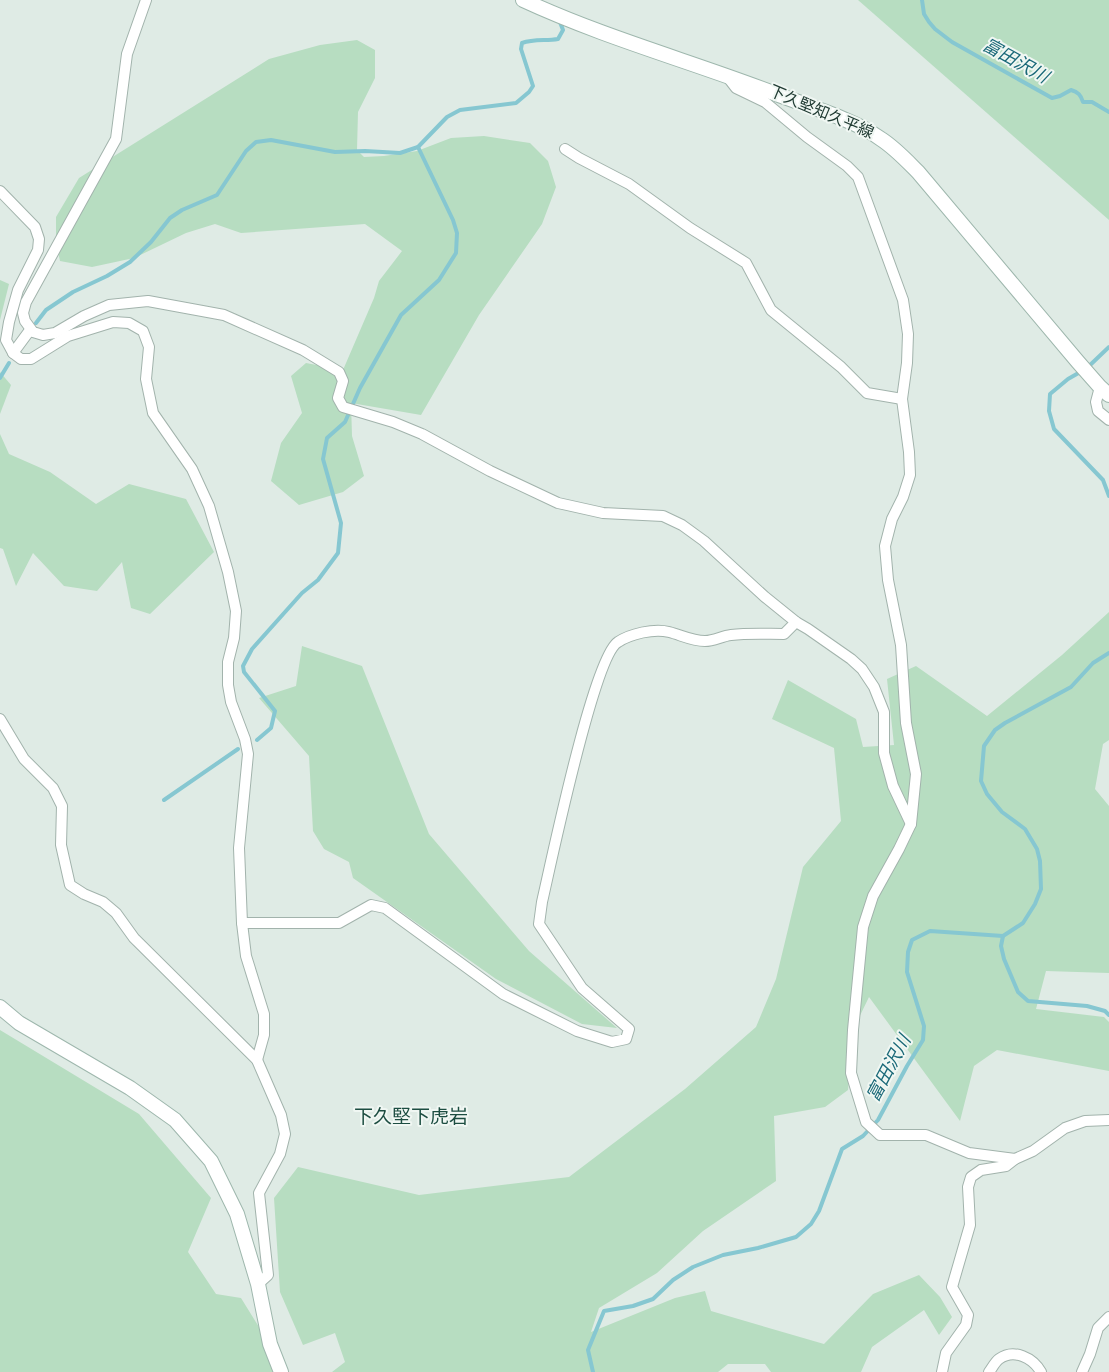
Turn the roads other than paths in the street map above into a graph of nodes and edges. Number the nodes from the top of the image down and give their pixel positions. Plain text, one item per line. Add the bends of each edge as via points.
1 (146, 0) edge
2 (523, 0) edge
3 (725, 74) junction
4 (565, 149) dead end
5 (0, 191) edge
6 (30, 330) junction
7 (13, 353) junction
8 (1100, 386) edge
9 (902, 399) junction
10 (1109, 420) edge
11 (796, 622) junction
12 (0, 718) edge
13 (911, 824) junction
14 (242, 923) junction
15 (0, 1008) edge
16 (257, 1060) junction
17 (1109, 1120) edge
18 (1015, 1159) junction
19 (258, 1284) junction
20 (1109, 1317) edge
21 (281, 1372) edge
22 (942, 1372) edge
23 (989, 1372) edge
24 (1041, 1372) edge
25 (1082, 1372) edge

1 - 6 street via 127,54 116,139 26,302 23,313
2 - 3 main road, 下久堅知久平線 via 632,43
3 - 8 main road, 下久堅知久平線 via 856,125 904,157
3 - 9 street via 736,88 765,102 858,177 903,300 908,334
4 - 9 street via 629,184 746,263 771,310 868,393
5 - 7 street via 34,228 39,239 38,250 18,290 9,322 6,340
6 - 7 street
6 - 11 street via 48,335 110,305 148,301 216,313 303,350 339,372 343,381 338,398 343,407 422,434 558,503 603,513 663,516 675,520 704,541
7 - 14 street via 21,359 31,359 68,336 113,322 129,323 142,331 149,347 146,379 153,413 192,469 209,506 236,611 228,685 248,754 239,848
8 - 10 street via 1096,402 1098,411
9 - 13 street via 910,475 885,546 900,645 906,723 916,774
11 - 13 street via 851,659 874,687 884,712 884,753 893,786
11 - 14 street via 784,634 730,635 706,642 666,631 651,631 615,643 604,660 591,698 539,924 582,988 629,1029 626,1039 612,1042 577,1031 503,994 386,908 371,905 339,923
12 - 16 street via 24,759 53,788 62,806 61,845 70,885 103,902 116,913 134,938
13 - 18 street via 872,896 863,927 851,1074 866,1122 880,1135 926,1135 970,1153
14 - 16 street via 246,956 264,1014 264,1035
15 - 19 main road via 19,1023 130,1088 175,1120 211,1161 236,1214
16 - 19 street via 280,1115 284,1134 280,1154 259,1193 268,1275
17 - 18 street via 1085,1121 1064,1128 1033,1151
18 - 22 street via 1006,1166 981,1170 971,1177 968,1187 970,1225 952,1287 968,1315 966,1325 946,1352
19 - 21 main road via 270,1344
20 - 25 street via 1098,1328
23 - 24 street via 998,1360 1008,1354 1023,1356

